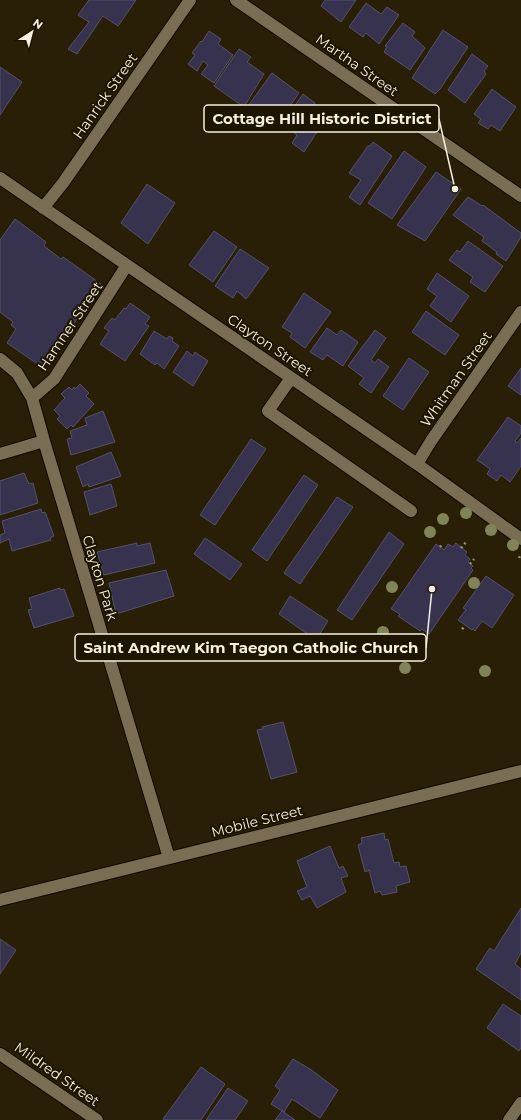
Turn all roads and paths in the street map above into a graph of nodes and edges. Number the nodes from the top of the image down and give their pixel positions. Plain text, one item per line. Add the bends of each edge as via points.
1 (190, 0) edge
2 (236, 0) edge
3 (0, 178) edge
4 (521, 196) edge
5 (44, 208) junction
6 (127, 265) junction
7 (521, 312) edge
8 (0, 359) edge
9 (291, 378) junction
10 (32, 398) junction
11 (44, 441) junction
12 (0, 454) edge
13 (417, 464) junction
14 (411, 511) dead end
15 (521, 538) edge
16 (466, 542) dead end
17 (443, 543) dead end
18 (440, 547) dead end
19 (461, 548) dead end
20 (474, 559) dead end
21 (470, 564) dead end
22 (521, 771) edge
23 (169, 858) junction
24 (0, 900) edge
25 (1, 1056) edge
26 (521, 1103) edge
27 (97, 1120) edge
28 (509, 1120) edge

1 - 5 street, Hanrick Street
2 - 4 street, Martha Street
3 - 5 street, Clayton Street
5 - 6 street, Clayton Street
6 - 9 street, Clayton Street
6 - 10 street, Hamner Street via 54,379
7 - 13 street, Whitman Street
8 - 10 street, Clayton Park via 17,373
9 - 13 street, Clayton Street
9 - 14 street via 268,411
10 - 11 street, Clayton Park
11 - 12 street
11 - 23 street, Clayton Park
13 - 15 street, Clayton Street
16 - 19 path
17 - 18 path
20 - 21 path
22 - 23 street, Mobile Street
23 - 24 street, Mobile Street
25 - 27 street, Mildred Street
26 - 28 street

